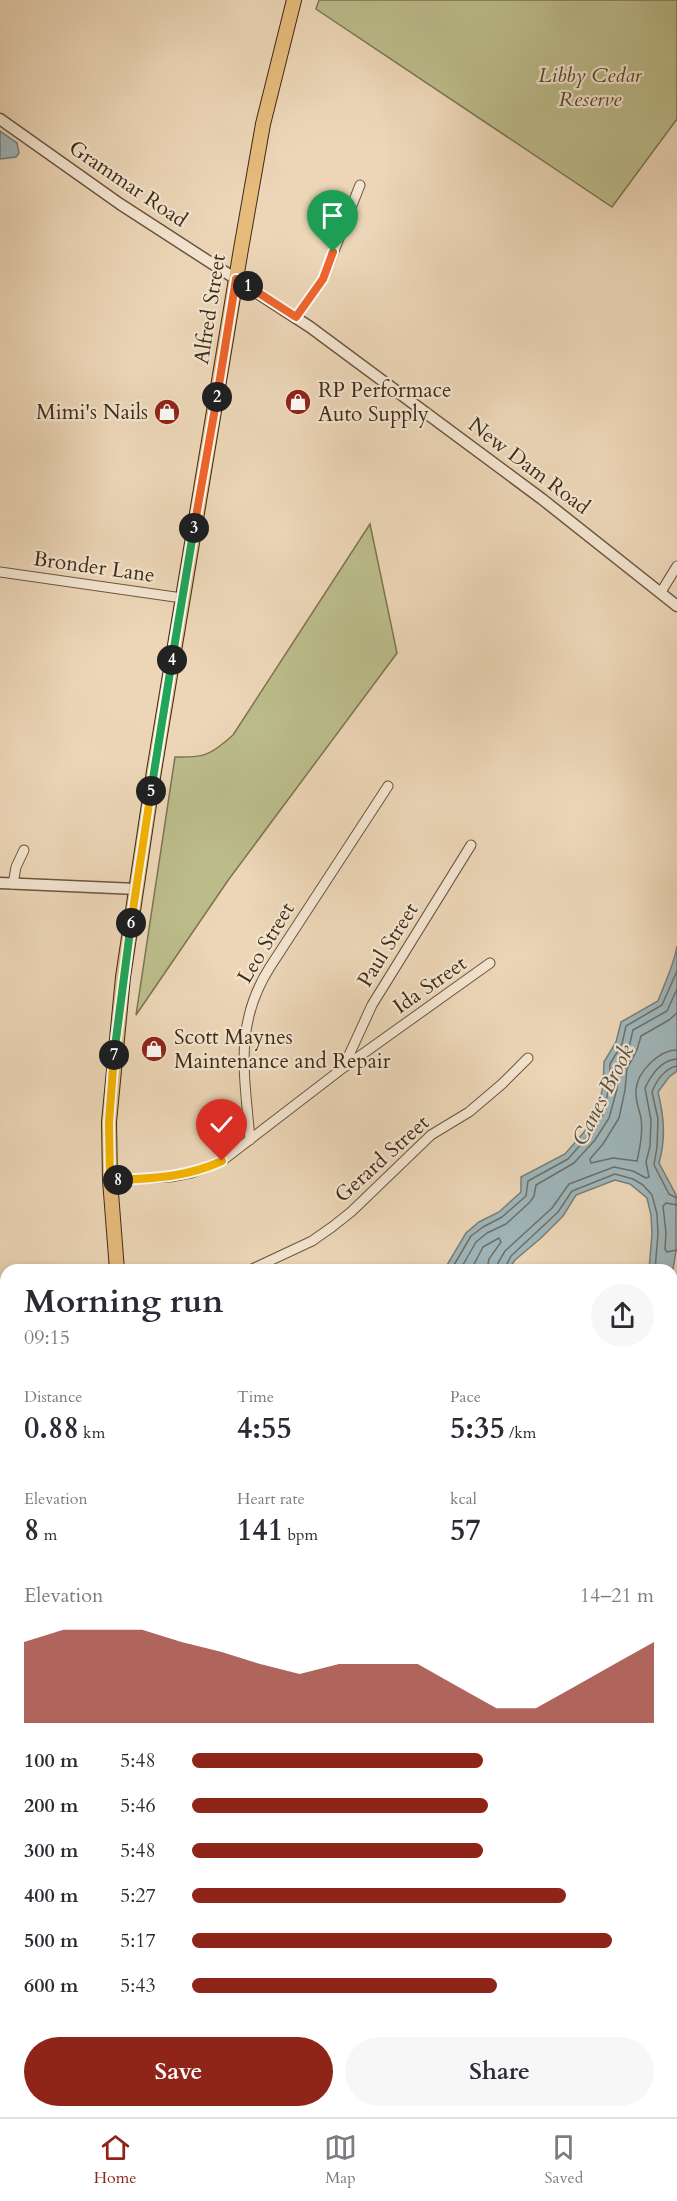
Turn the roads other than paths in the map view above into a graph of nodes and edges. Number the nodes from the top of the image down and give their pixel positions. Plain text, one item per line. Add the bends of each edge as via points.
1 (294, 0) edge
2 (0, 119) edge
3 (360, 185) dead end
4 (236, 279) junction
5 (296, 317) junction
6 (677, 566) edge
7 (0, 572) edge
8 (661, 592) junction
9 (182, 598) junction
10 (677, 606) edge
11 (388, 786) dead end
12 (471, 845) dead end
13 (24, 850) dead end
14 (0, 883) edge
15 (13, 884) junction
16 (137, 889) junction
17 (490, 963) dead end
18 (528, 1058) dead end
19 (343, 1068) junction
20 (250, 1140) junction
21 (110, 1180) junction
22 (117, 1264) edge
23 (263, 1264) edge

1 - 4 main road, Alfred Street via 263,124
2 - 4 street, Grammar Road via 120,204
3 - 5 street via 323,279
4 - 5 street, New Dam Road
4 - 9 main road, Alfred Street
5 - 8 street, New Dam Road
6 - 8 street
7 - 9 street, Bronder Lane
8 - 10 street, New Dam Road
9 - 16 main road, Alfred Street
11 - 20 street, Leo Street via 254,995 243,1049
12 - 19 street, Paul Street via 372,1005
13 - 15 street
14 - 15 street
15 - 16 street
16 - 21 main road, Alfred Street via 115,1051 109,1122
17 - 19 street, Ida Street
18 - 23 street, Gerard Street via 469,1112 432,1135 332,1227
19 - 20 street, Ida Street
20 - 21 street, Ida Street via 222,1161 191,1173
21 - 22 main road, Alfred Street

